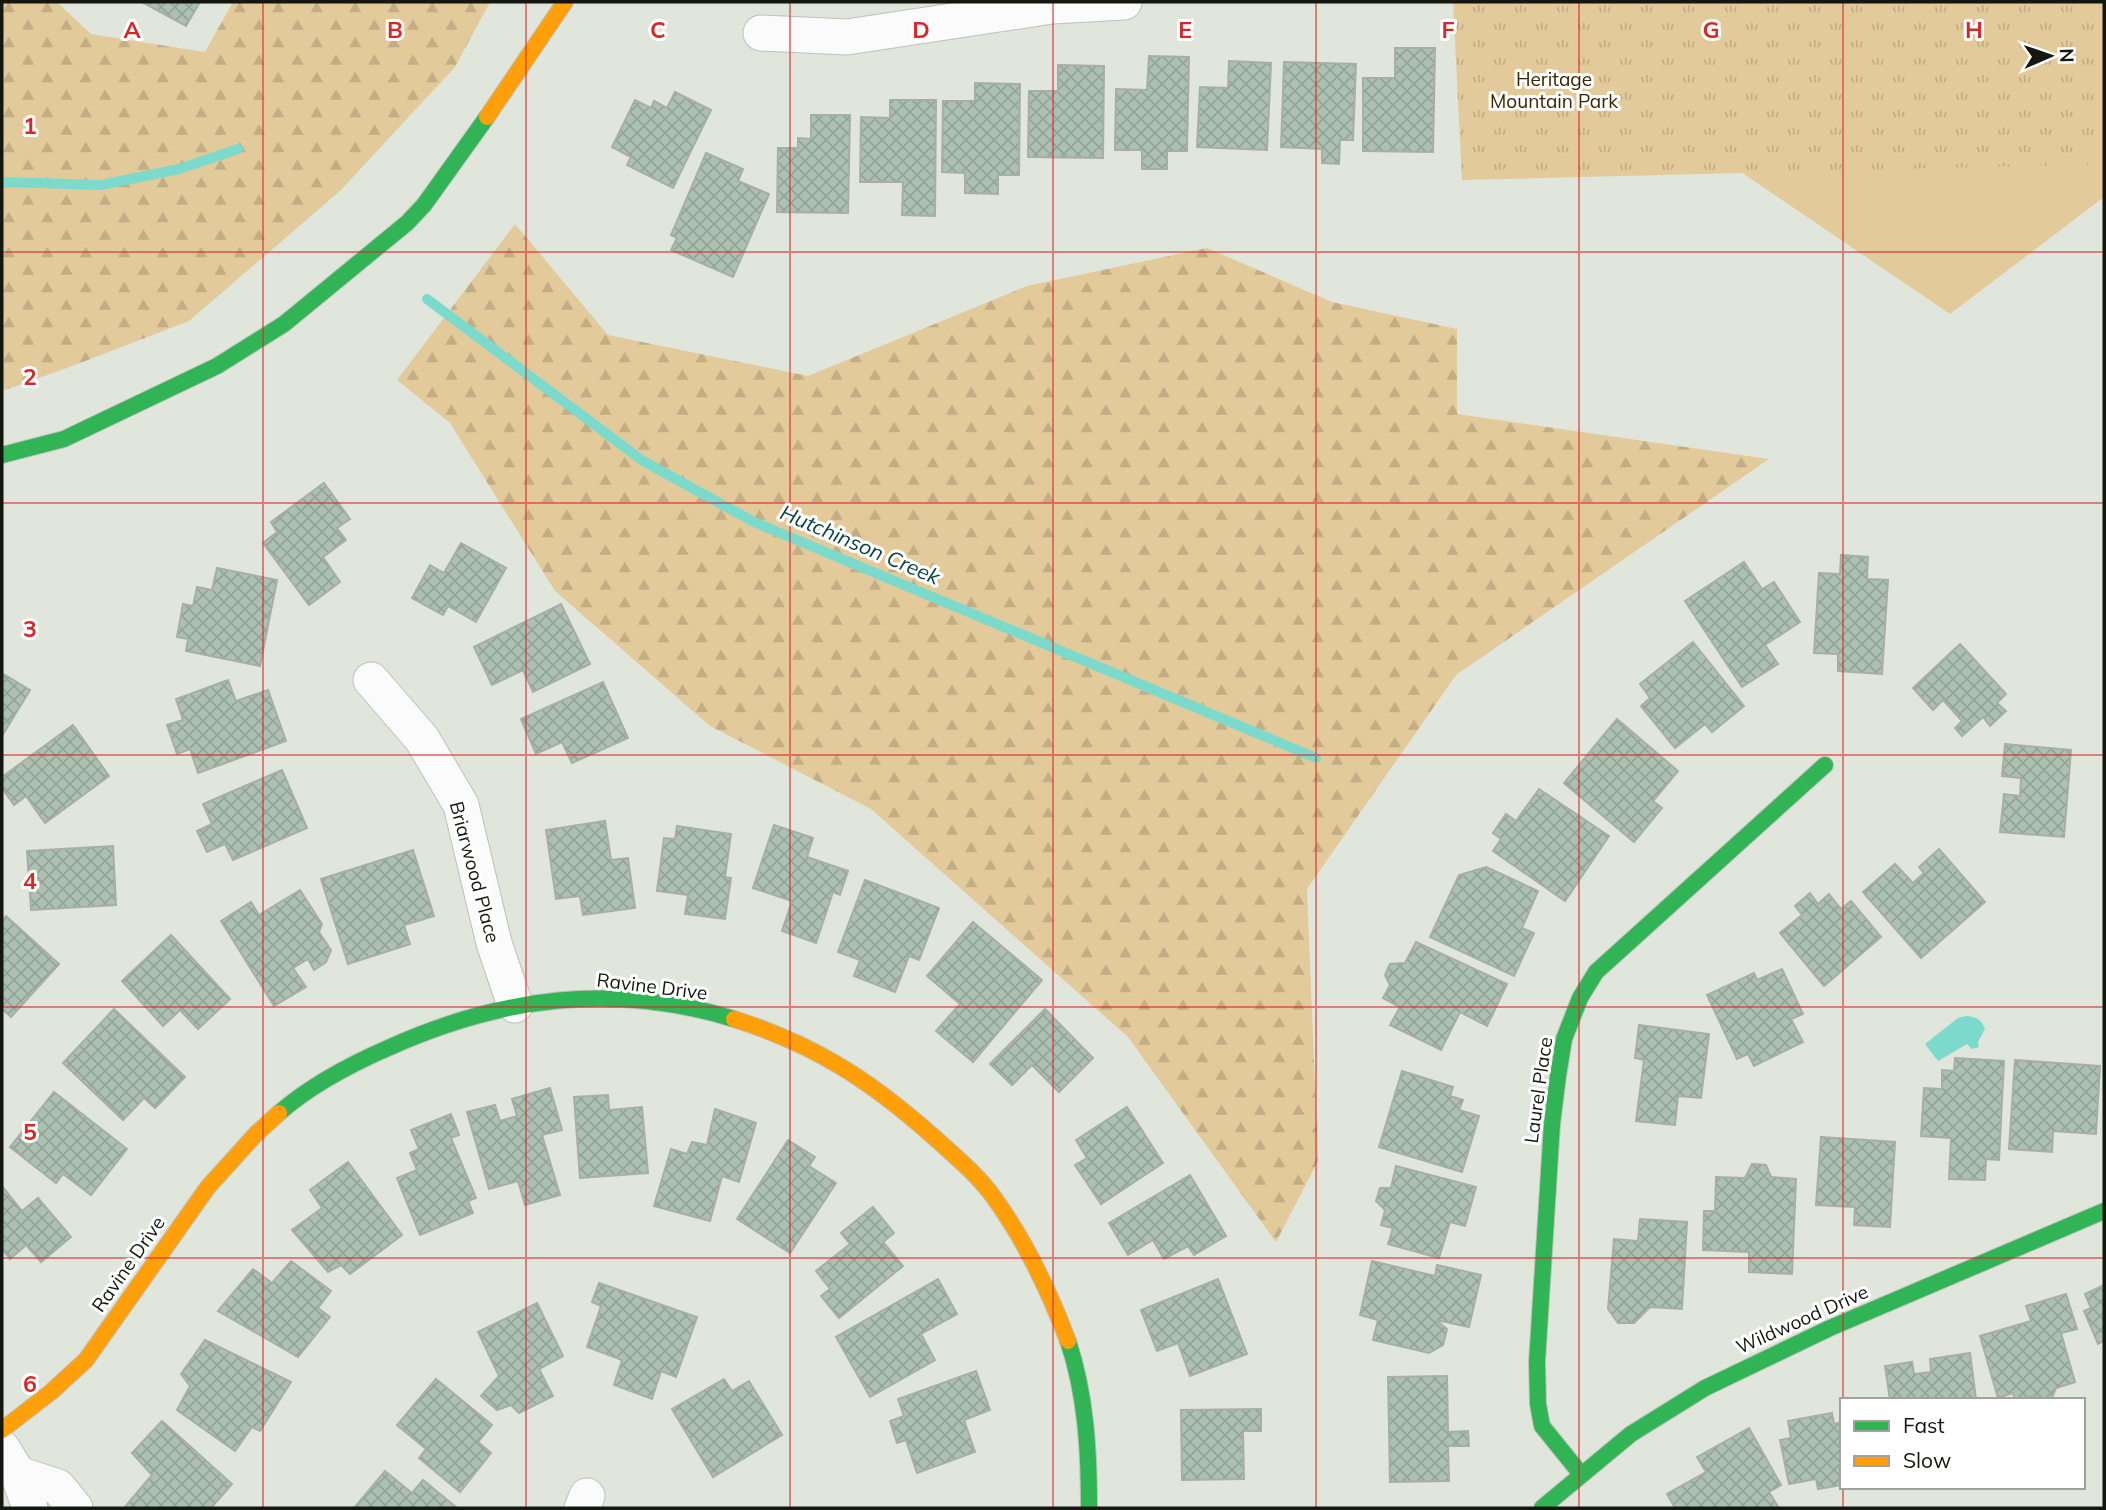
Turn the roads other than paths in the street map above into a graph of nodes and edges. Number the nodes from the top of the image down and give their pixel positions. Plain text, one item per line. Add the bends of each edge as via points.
1 (565, 2) edge
2 (1124, 2) edge
3 (761, 33) dead end
4 (2, 455) edge
5 (371, 680) dead end
6 (1825, 765) dead end
7 (515, 1005) junction
8 (2104, 1211) edge
9 (2, 1430) edge
10 (10, 1461) edge
11 (1580, 1473) junction
12 (30, 1508) edge
13 (75, 1508) edge
14 (1089, 1508) edge
15 (1542, 1508) edge

1 - 4 street via 424,205 284,324 217,366 64,439
2 - 3 street via 1052,6 846,37
5 - 7 street, Briarwood Place via 422,739 461,805 494,943
6 - 11 street, Laurel Place via 1597,972 1580,998 1564,1039 1552,1124 1538,1404 1542,1426
7 - 9 street, Ravine Drive via 464,1018 379,1051 281,1110 209,1186 95,1349
7 - 14 street, Ravine Drive via 617,999 738,1021 789,1039 838,1064 912,1117 992,1195 1032,1261 1067,1339 1081,1388
8 - 11 street, Wildwood Drive via 1742,1369 1644,1425
10 - 12 street
10 - 13 street via 58,1487
11 - 15 street, Wildwood Drive

